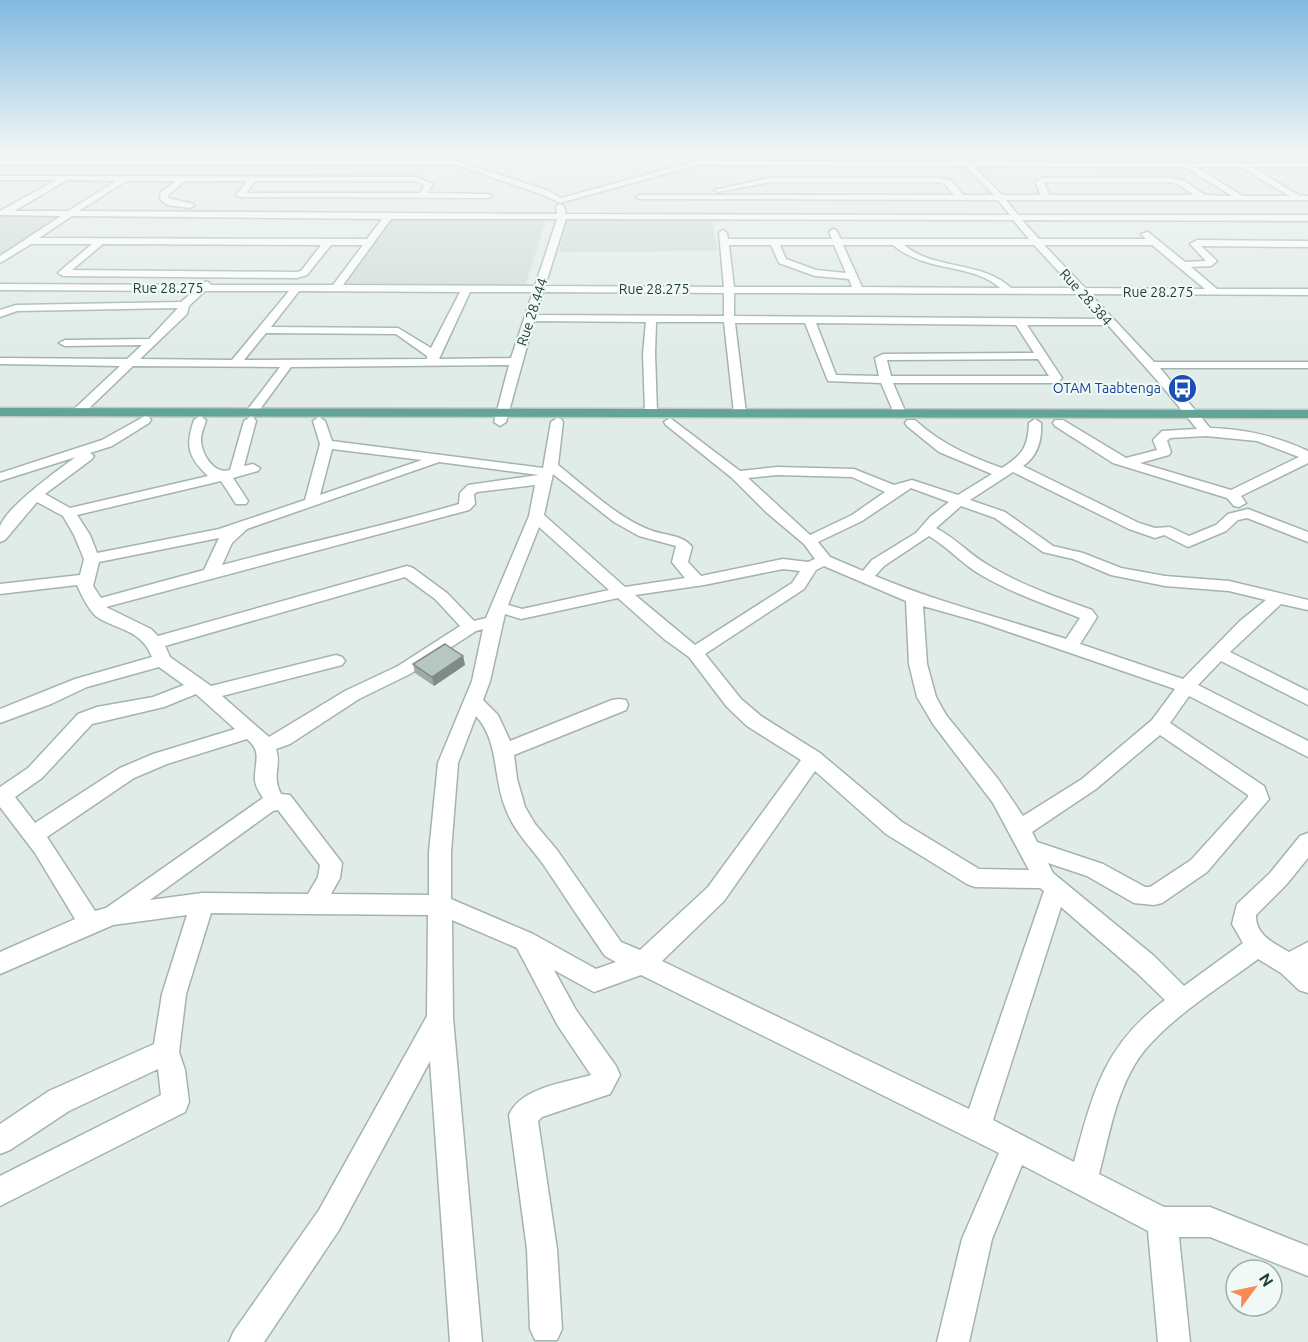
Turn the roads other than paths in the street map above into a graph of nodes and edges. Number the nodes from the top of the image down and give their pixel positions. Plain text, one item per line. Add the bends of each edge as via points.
1 (278, 216) edge
2 (68, 217) edge
3 (347, 217) edge
4 (388, 217) junction
5 (479, 217) joint
6 (562, 217) junction
7 (638, 217) joint
8 (720, 217) junction
9 (829, 217) junction
10 (1017, 218) junction
11 (1128, 218) junction
12 (1274, 218) junction
13 (1308, 218) edge
14 (269, 225) dead end
15 (1291, 229) dead end
16 (261, 233) dead end
17 (1299, 235) dead end
18 (29, 242) junction
19 (100, 242) junction
20 (253, 242) junction
21 (328, 242) junction
22 (369, 242) junction
23 (724, 242) junction
24 (837, 242) junction
25 (894, 242) junction
26 (1153, 242) junction
27 (1308, 242) edge
28 (775, 243) junction
29 (1037, 243) junction
30 (0, 260) edge
31 (1184, 265) junction
32 (221, 274) junction
33 (851, 276) junction
34 (0, 287) edge
35 (202, 288) junction
36 (336, 288) junction
37 (296, 289) junction
38 (466, 289) junction
39 (541, 289) junction
40 (729, 290) junction
41 (859, 291) junction
42 (1215, 291) junction
43 (1010, 292) junction
44 (1083, 292) junction
45 (1308, 292) edge
46 (184, 305) junction
47 (963, 306) junction
48 (0, 314) edge
49 (531, 318) junction
50 (729, 319) junction
51 (651, 320) junction
52 (809, 320) junction
53 (1019, 321) junction
54 (1109, 322) junction
55 (81, 327) dead end
56 (263, 330) junction
57 (152, 342) junction
58 (65, 343) junction
59 (1044, 356) junction
60 (433, 358) junction
61 (0, 361) edge
62 (44, 361) junction
63 (516, 361) junction
64 (131, 362) junction
65 (236, 363) junction
66 (288, 364) junction
67 (1149, 365) junction
68 (1308, 365) edge
69 (886, 380) junction
70 (0, 412) edge
71 (78, 412) junction
72 (651, 412) junction
73 (740, 413) junction
74 (900, 413) junction
75 (1308, 414) edge
76 (251, 417) junction
77 (501, 417) junction
78 (0, 420) edge
79 (145, 420) junction
80 (200, 420) junction
81 (319, 421) junction
82 (557, 422) junction
83 (670, 422) junction
84 (911, 423) junction
85 (1035, 423) junction
86 (1059, 423) junction
87 (1199, 424) junction
88 (1308, 424) edge
89 (107, 443) junction
90 (327, 444) junction
91 (1308, 457) edge
92 (438, 460) junction
93 (1124, 463) junction
94 (253, 468) dead end
95 (1009, 470) junction
96 (547, 473) junction
97 (231, 474) junction
98 (737, 475) junction
99 (0, 477) edge
100 (895, 491) junction
101 (1232, 495) junction
102 (38, 496) junction
103 (960, 500) junction
104 (241, 501) dead end
105 (311, 502) junction
106 (68, 513) junction
107 (1248, 513) junction
108 (536, 516) junction
109 (242, 528) junction
110 (927, 529) junction
111 (1, 534) edge
112 (1308, 537) edge
113 (809, 541) junction
114 (92, 558) junction
115 (817, 563) junction
116 (211, 572) junction
117 (865, 578) junction
118 (88, 579) junction
119 (698, 581) junction
120 (0, 589) edge
121 (622, 592) junction
122 (914, 598) junction
123 (1278, 598) junction
124 (97, 604) junction
125 (1305, 606) edge
126 (496, 615) junction
127 (470, 627) junction
128 (1070, 645) junction
129 (159, 652) junction
130 (1219, 652) junction
131 (695, 653) junction
132 (336, 661) dead end
133 (1186, 687) junction
134 (203, 689) junction
135 (1308, 699) edge
136 (473, 701) junction
137 (619, 705) dead end
138 (0, 716) edge
139 (1160, 725) junction
140 (250, 731) junction
141 (265, 746) junction
142 (1308, 750) edge
143 (504, 751) junction
144 (813, 758) junction
145 (1, 796) edge
146 (275, 802) junction
147 (33, 835) junction
148 (1025, 838) junction
149 (1308, 842) edge
150 (1051, 884) junction
151 (202, 903) junction
152 (315, 903) junction
153 (441, 905) junction
154 (113, 915) junction
155 (90, 923) junction
156 (525, 941) junction
157 (1257, 946) junction
158 (1299, 958) edge
159 (0, 963) edge
160 (643, 963) junction
161 (1308, 982) edge
162 (1183, 1001) junction
163 (440, 1018) junction
164 (166, 1052) junction
165 (977, 1127) junction
166 (0, 1140) edge
167 (1015, 1148) junction
168 (1083, 1182) junction
169 (0, 1191) edge
170 (1162, 1222) junction
171 (1308, 1262) edge
172 (546, 1329) dead end
173 (245, 1342) edge
174 (466, 1342) edge
175 (953, 1342) edge
176 (1174, 1342) edge

1 - 14 street
2 - 18 street
3 - 4 street
4 - 5 street
4 - 22 street
5 - 6 street
6 - 7 street
6 - 39 street, Rue 28.444
7 - 8 street
8 - 9 street
8 - 23 street
9 - 10 street
9 - 24 street
10 - 11 street
10 - 29 street, Rue 28.384
11 - 12 street
11 - 26 street
12 - 13 street
12 - 15 street
16 - 20 street
17 - 27 street
18 - 19 street
18 - 30 street
19 - 20 street
19 - 32 street via 63,273
20 - 21 street
21 - 22 street
21 - 32 street via 304,273
22 - 36 street
23 - 28 street
23 - 40 street
24 - 25 street
24 - 28 street
24 - 33 street
25 - 29 street
25 - 43 street via 917,258 996,279
26 - 29 street
26 - 31 street
27 - 31 street via 1197,243 1194,244 1212,261
28 - 33 street via 782,261 815,273
29 - 44 street, Rue 28.384
31 - 42 street
32 - 35 street
33 - 41 street
34 - 35 street, Rue 28.275
35 - 37 street, Rue 28.275
35 - 46 street
36 - 37 street, Rue 28.275
36 - 38 street, Rue 28.275
37 - 56 street
38 - 39 street, Rue 28.275
38 - 60 street
39 - 40 street, Rue 28.275
39 - 49 street, Rue 28.444
40 - 41 street, Rue 28.275
40 - 50 street
41 - 47 street, Rue 28.275
42 - 44 street, Rue 28.275
42 - 45 street, Rue 28.275
43 - 44 street, Rue 28.275
43 - 47 street, Rue 28.275
44 - 54 street, Rue 28.384
46 - 48 street via 16,308
46 - 57 street via 183,312
47 - 52 street
47 - 53 street
49 - 51 street
49 - 63 street, Rue 28.444
50 - 51 street
50 - 52 street
50 - 73 street
51 - 72 street
52 - 69 street via 832,379
53 - 54 street
53 - 59 street
54 - 67 street, Rue 28.384
55 - 58 street
56 - 60 street via 398,331
56 - 65 street
57 - 58 street
57 - 64 street
58 - 62 street
59 - 69 street via 886,356 881,358
59 - 69 street via 1054,380
60 - 63 street
60 - 66 street
61 - 62 street
62 - 64 street
63 - 77 street, Rue 28.444
64 - 65 street
64 - 71 street
65 - 66 street
66 - 76 street
67 - 68 street
67 - 87 street, Rue 28.384
69 - 74 street
70 - 71 main road
71 - 76 main road
72 - 73 main road
72 - 77 main road
73 - 74 main road
74 - 87 main road
75 - 87 main road
76 - 77 main road
76 - 80 main road
76 - 81 main road
76 - 97 street
77 - 81 main road
77 - 82 main road
78 - 79 main road
79 - 80 main road
79 - 89 street
80 - 97 street via 194,439 201,462 215,475
81 - 90 street
82 - 83 main road
82 - 96 street
83 - 84 main road
83 - 98 street
84 - 85 main road
84 - 95 street via 947,451
85 - 86 main road
85 - 95 street via 1035,441 1023,460
86 - 87 main road
86 - 93 street
87 - 88 main road
87 - 91 street via 1267,438
87 - 93 street via 1167,434 1160,440 1164,452
89 - 99 street
89 - 102 street via 53,479
90 - 92 street
90 - 105 street
91 - 101 street
92 - 96 street
92 - 105 street
93 - 101 street
94 - 97 street
95 - 103 street
95 - 107 street via 1134,526 1155,533 1166,530 1188,542
96 - 108 street
96 - 116 street via 473,488 464,507
96 - 119 street via 644,533 681,543 684,547 680,562
97 - 104 street
97 - 106 street
98 - 100 street via 777,471 854,473
98 - 113 street
100 - 103 street via 912,484
100 - 113 street via 857,518
101 - 107 street
102 - 106 street
102 - 111 street
103 - 110 street
103 - 123 street via 1000,515 1048,549 1117,572 1229,586
105 - 109 street
106 - 114 street
107 - 112 street
108 - 121 street
108 - 126 street
109 - 114 street
109 - 116 street via 225,542
110 - 117 street via 910,544 893,551
110 - 128 street via 989,573 1086,614 1089,617
113 - 115 street
114 - 118 street
115 - 117 street
115 - 119 street via 783,564
115 - 131 street via 798,586
116 - 124 street
117 - 122 street
118 - 120 street
118 - 124 street via 85,586
119 - 121 street
121 - 126 street via 521,614
121 - 131 street
122 - 128 street
122 - 148 street via 922,686
123 - 125 street
123 - 130 street
124 - 129 street via 106,617 144,633
126 - 127 street
126 - 136 street
127 - 129 street via 441,596 407,570
127 - 141 street via 404,670 352,695 283,739
128 - 133 street
129 - 134 street
129 - 138 street
130 - 133 street
130 - 135 street
131 - 144 street via 754,721
132 - 134 street
133 - 139 street
133 - 142 street
134 - 140 street
134 - 145 street via 85,719 36,773
136 - 143 street via 492,720
136 - 153 street via 448,763 440,852
137 - 143 street
139 - 148 street
139 - 148 street via 1257,791 1259,799 1199,866 1154,896 1142,896
140 - 141 street
140 - 147 street via 127,773
141 - 146 street via 265,782
143 - 160 street via 514,807 527,830 613,949
144 - 150 street via 894,828 975,878
144 - 160 street via 722,887
145 - 147 street
146 - 152 street via 283,801 332,863 329,878
146 - 154 street
147 - 155 street
148 - 150 street
149 - 157 street via 1245,911 1244,924
150 - 162 street
150 - 165 street
151 - 152 street
151 - 154 street
151 - 164 street via 174,994
152 - 153 street
153 - 156 street
153 - 163 street
154 - 155 street
155 - 159 street
156 - 160 street via 594,981
156 - 172 street via 567,1018 607,1075 601,1085 534,1106 523,1115 542,1249
157 - 158 street
157 - 162 street
158 - 161 street
160 - 165 street
162 - 168 street via 1137,1040 1116,1075
163 - 173 street via 329,1220
163 - 174 street
164 - 166 street via 59,1101
164 - 169 street via 175,1102
165 - 167 street
167 - 168 street
167 - 175 street via 977,1239
168 - 170 street
170 - 171 street via 1209,1222
170 - 176 street

